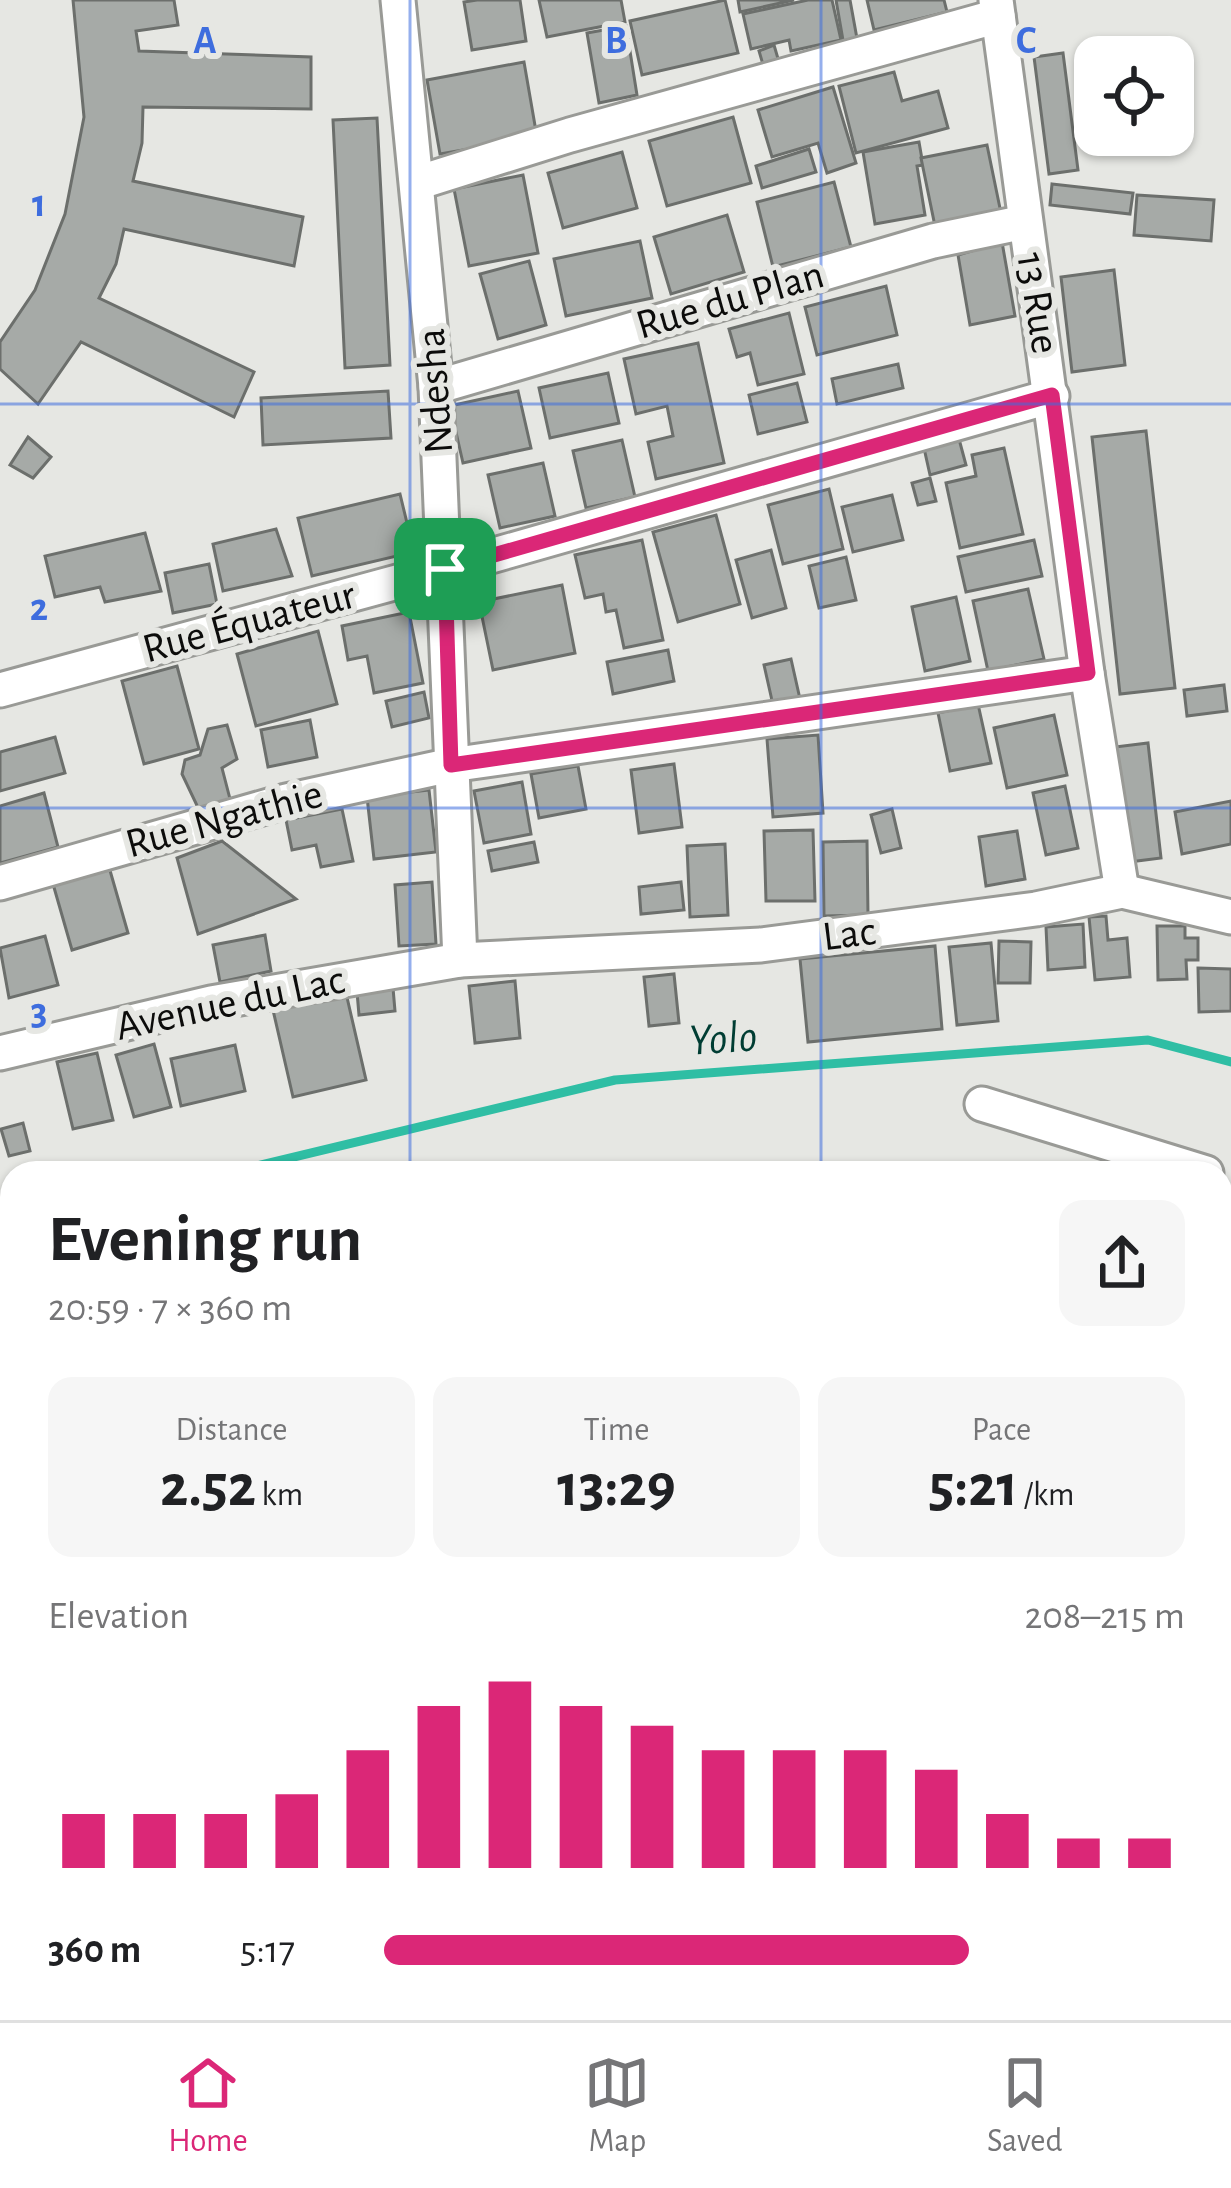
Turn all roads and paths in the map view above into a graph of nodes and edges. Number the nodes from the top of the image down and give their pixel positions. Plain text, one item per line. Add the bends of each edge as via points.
1 (398, 0) edge
2 (997, 8) edge
3 (417, 182) junction
4 (1025, 223) junction
5 (436, 387) junction
6 (1052, 395) junction
7 (445, 569) junction
8 (1088, 673) junction
9 (0, 690) edge
10 (451, 765) junction
11 (0, 883) edge
12 (1122, 891) junction
13 (1231, 917) edge
14 (460, 959) junction
15 (0, 1053) edge
16 (982, 1103) dead end
17 (1168, 1161) edge

1 - 3 street, Ndesha
2 - 3 street
2 - 4 street, 13 Rue
3 - 5 street, Ndesha
4 - 5 street, Rue du Plan via 910,248
4 - 6 street, 13 Rue
5 - 7 street, Ndesha
6 - 7 street, Rue Équateur
6 - 8 street, 13 Rue
7 - 9 street, Rue Équateur
7 - 10 street, Ndesha
8 - 10 street, Rue Ngathie
8 - 12 street, 13 Rue
10 - 11 street, Rue Ngathie via 286,801
10 - 14 street, Ndesha
12 - 13 street, Lac
12 - 14 street, Lac via 761,945
14 - 15 street, Avenue du Lac via 211,1003
16 - 17 street

